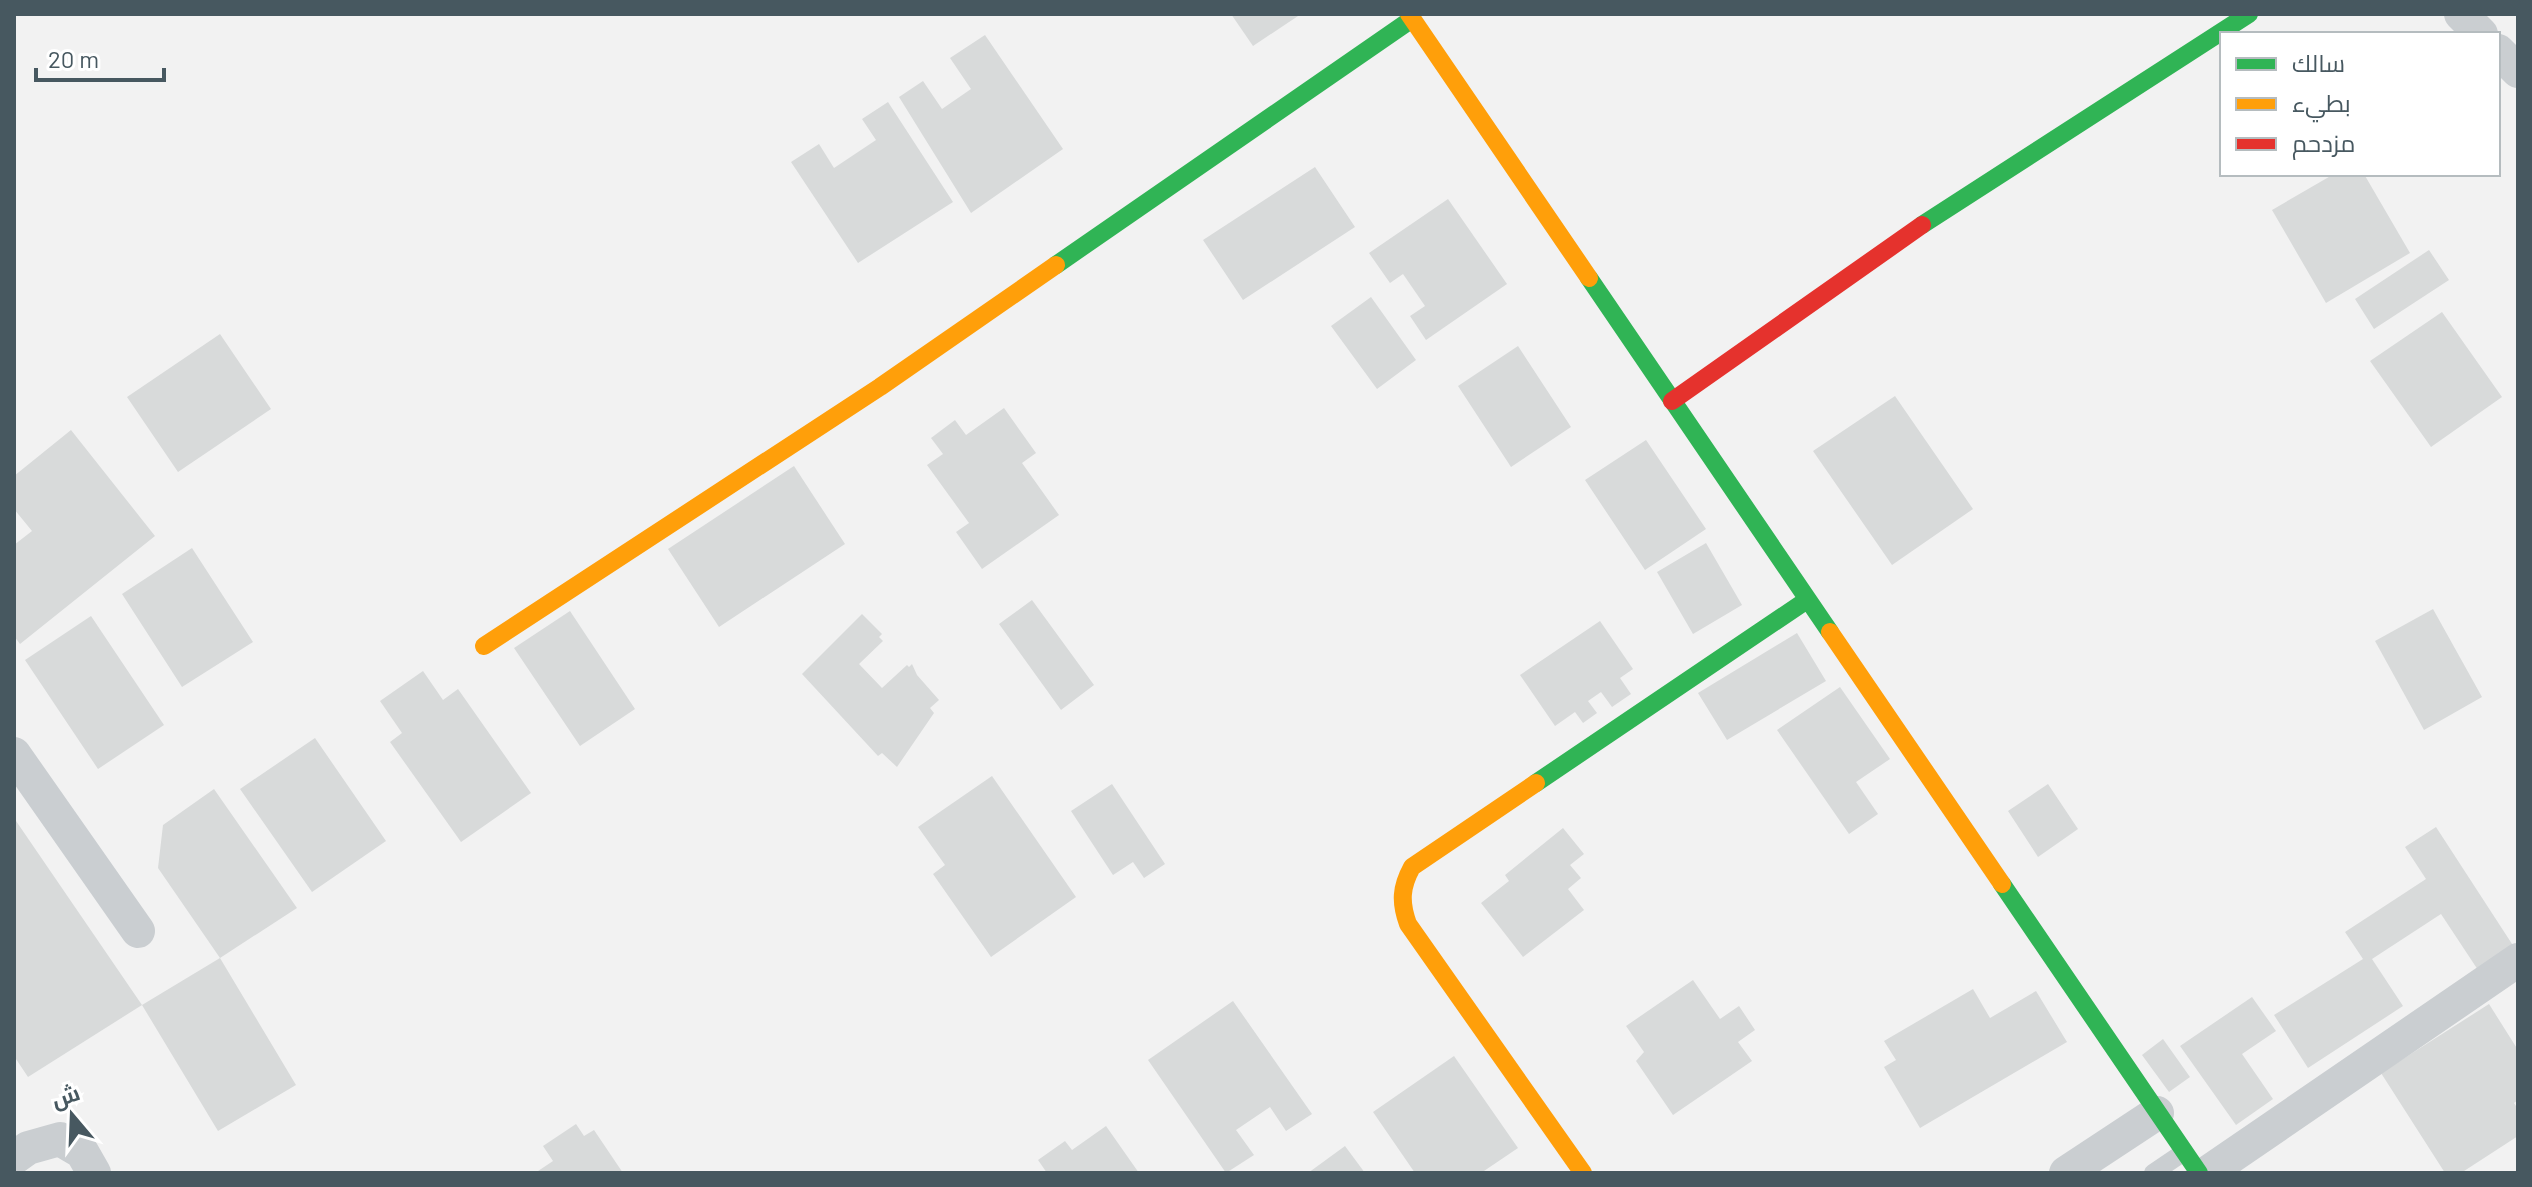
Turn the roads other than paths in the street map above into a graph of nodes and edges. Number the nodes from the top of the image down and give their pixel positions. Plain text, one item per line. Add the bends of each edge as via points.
1 (2249, 14) edge
2 (2461, 14) edge
3 (1411, 16) edge
4 (2221, 32) edge
5 (2479, 32) edge
6 (2220, 33) edge
7 (2500, 53) edge
8 (2518, 71) edge
9 (1672, 401) junction
10 (1807, 600) junction
11 (484, 646) dead end
12 (14, 754) edge
13 (138, 931) dead end
14 (2518, 960) edge
15 (2157, 1113) junction
16 (14, 1158) edge
17 (2196, 1162) edge
18 (94, 1173) edge
19 (1583, 1173) edge
20 (2066, 1173) edge
21 (2153, 1173) edge
22 (2199, 1173) edge

1 - 4 street
2 - 5 street
3 - 9 street
3 - 11 street via 880,387
6 - 9 street via 1924,224
7 - 8 street
9 - 10 street
10 - 15 street
10 - 19 street via 1412,867 1402,883 1399,902 1408,924
12 - 13 street
14 - 17 street
15 - 17 street
15 - 20 street
16 - 18 street via 60,1139 82,1152
17 - 21 lane
17 - 22 street

